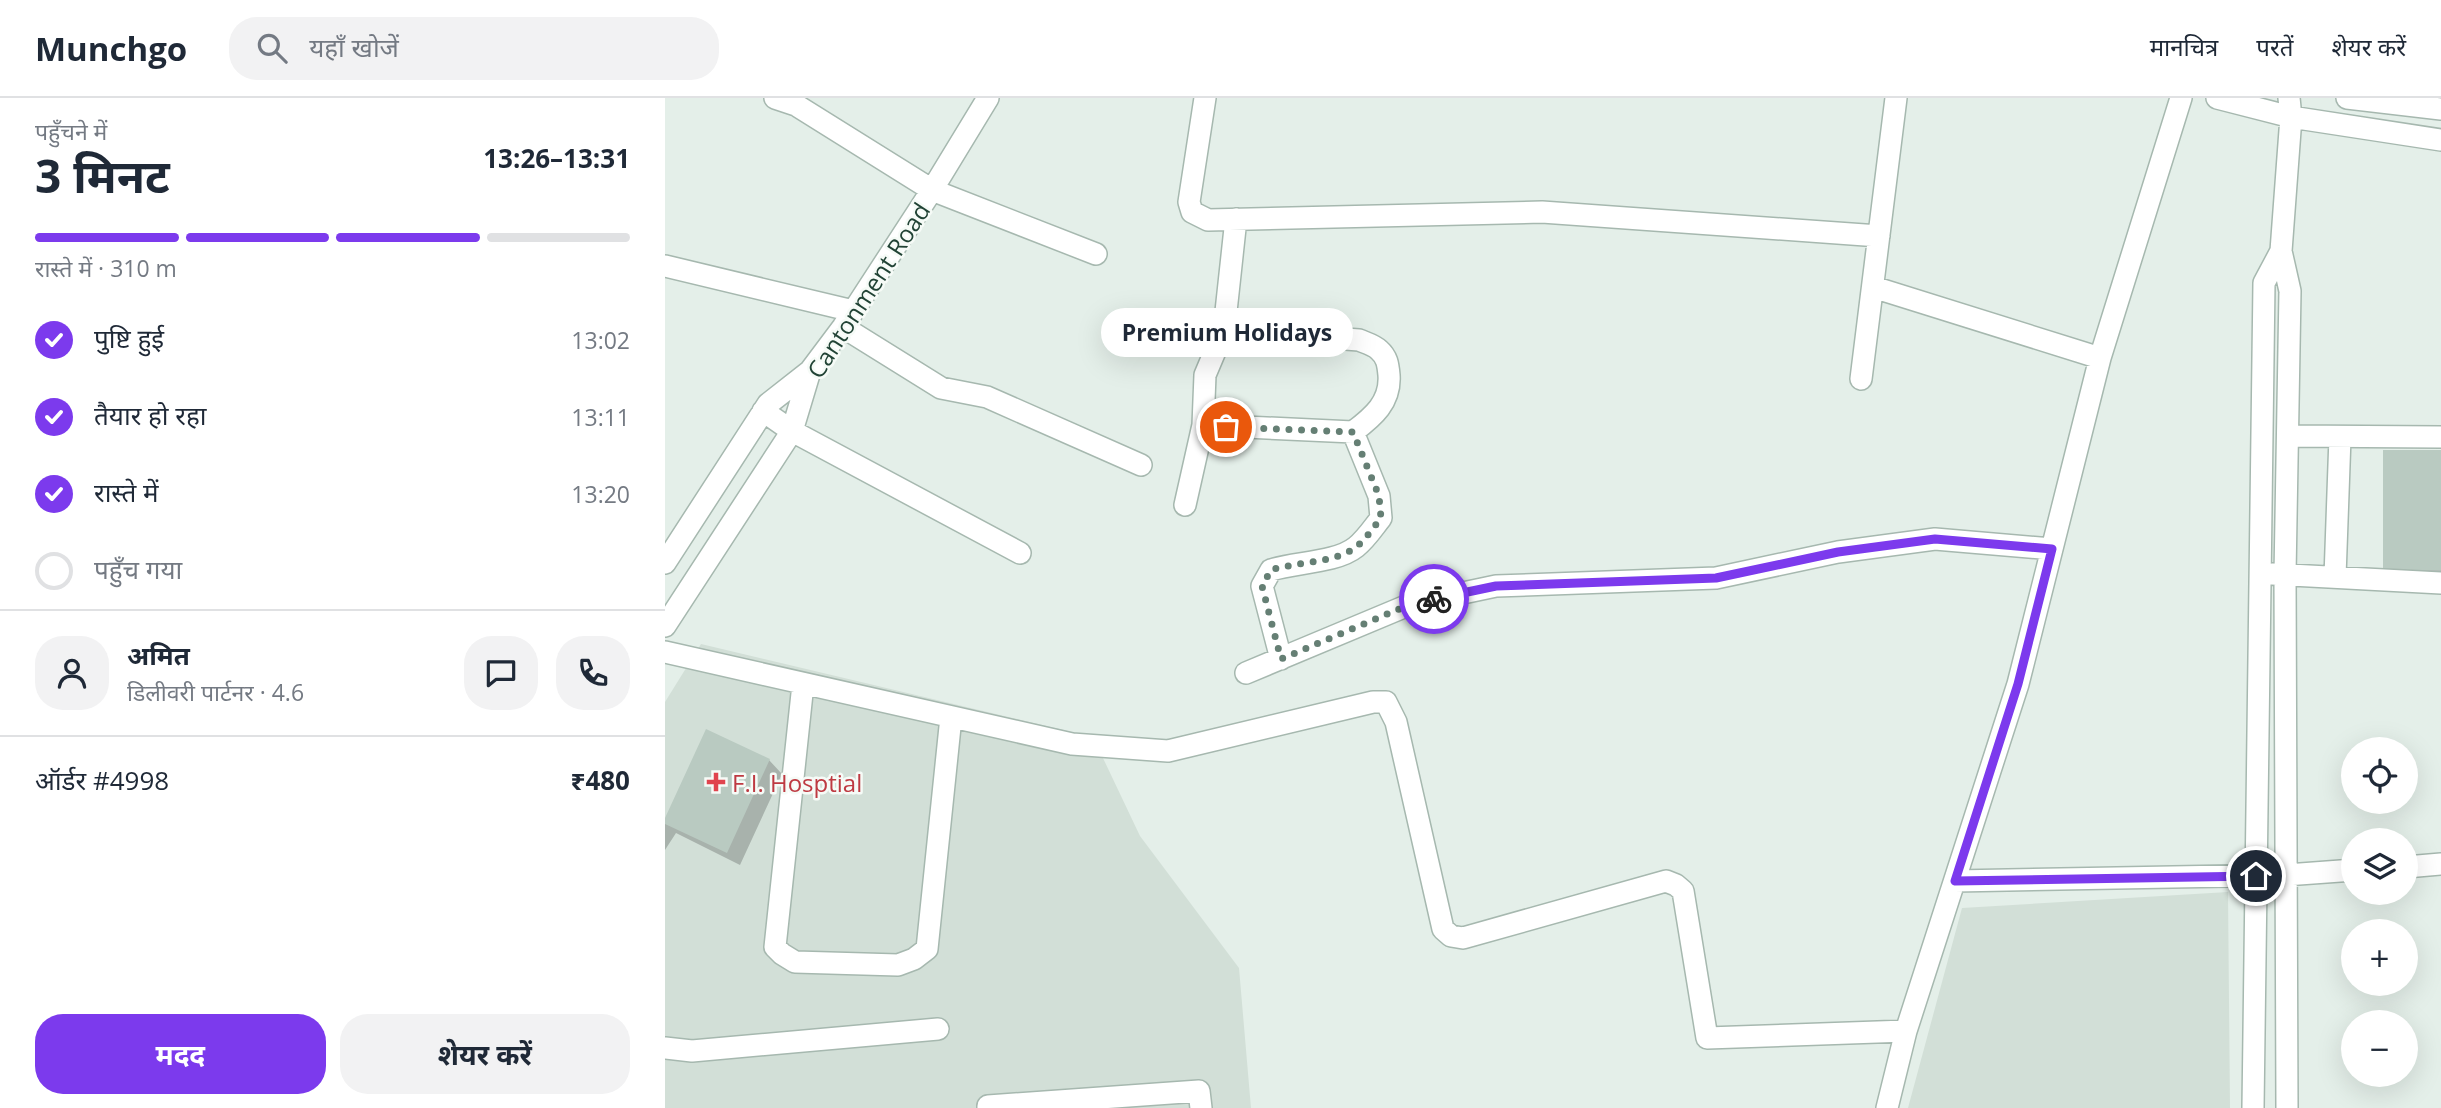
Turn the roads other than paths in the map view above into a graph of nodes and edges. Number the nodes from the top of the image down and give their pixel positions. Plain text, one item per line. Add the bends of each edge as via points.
1 (775, 98) edge
2 (988, 98) edge
3 (1205, 98) edge
4 (1896, 98) edge
5 (2181, 98) edge
6 (2217, 98) edge
7 (2347, 98) edge
8 (2293, 104) edge
9 (2441, 109) edge
10 (2441, 140) edge
11 (932, 190) junction
12 (1236, 219) junction
13 (1879, 236) junction
14 (2281, 251) junction
15 (1096, 254) dead end
16 (665, 266) edge
17 (1873, 287) junction
18 (848, 319) junction
19 (1224, 330) junction
20 (2100, 358) junction
21 (810, 371) junction
22 (1861, 379) dead end
23 (764, 411) junction
24 (1203, 425) junction
25 (792, 431) junction
26 (1353, 432) junction
27 (2288, 436) junction
28 (2340, 437) junction
29 (2441, 437) edge
30 (1141, 466) dead end
31 (1185, 505) dead end
32 (2052, 549) junction
33 (1020, 553) dead end
34 (665, 563) edge
35 (2259, 574) junction
36 (2285, 575) junction
37 (2335, 577) junction
38 (2441, 583) edge
39 (665, 626) edge
40 (665, 652) edge
41 (1281, 659) junction
42 (1245, 673) dead end
43 (803, 684) junction
44 (951, 717) junction
45 (2441, 864) edge
46 (2418, 866) edge
47 (2341, 871) edge
48 (2285, 875) junction
49 (2256, 876) junction
50 (1955, 881) junction
51 (938, 1029) dead end
52 (1906, 1031) junction
53 (665, 1048) edge
54 (988, 1108) edge
55 (1201, 1108) edge
56 (1887, 1108) edge
57 (2253, 1108) edge
58 (2287, 1108) edge

1 - 11 street via 796,105
2 - 11 street, Cantonment Road
3 - 12 street via 1189,202 1192,212 1208,220
4 - 13 street
5 - 20 street
6 - 8 street
7 - 9 street
8 - 10 street
8 - 14 street
11 - 15 street
11 - 18 street, Cantonment Road
12 - 13 street via 1542,212
12 - 19 street
13 - 17 street
14 - 27 street via 2290,291
14 - 35 street via 2264,283
16 - 18 street
17 - 20 street
17 - 22 street
18 - 21 street, Cantonment Road
18 - 30 street via 941,388 987,397
19 - 24 street via 1205,375
19 - 26 street via 1359,340 1378,348 1387,360 1389,384 1383,406
20 - 32 street
21 - 23 street
21 - 25 street, Cantonment Road
23 - 25 street
23 - 34 street
24 - 26 street
24 - 31 street
25 - 33 street
25 - 39 street, Cantonment Road
26 - 41 street via 1379,496 1381,518 1354,549 1271,570 1262,586
27 - 28 street
27 - 36 street
28 - 29 street
28 - 37 street
32 - 41 street via 1935,539 1838,552 1716,578 1496,586 1411,604
32 - 50 street via 2018,684
35 - 36 street
35 - 49 street
36 - 37 street
36 - 48 street
37 - 38 street
40 - 43 street
41 - 42 street
43 - 44 street
43 - 44 street via 775,947 795,962 898,965 927,949
44 - 52 street via 1072,744 1168,751 1386,702 1396,722 1443,929 1451,936 1463,939 1666,881 1683,891 1707,1038
45 - 46 street
47 - 48 street
48 - 49 street
48 - 58 street
49 - 50 street
49 - 57 street
50 - 52 street
51 - 53 street via 692,1051
52 - 56 street
54 - 55 street via 1199,1091

